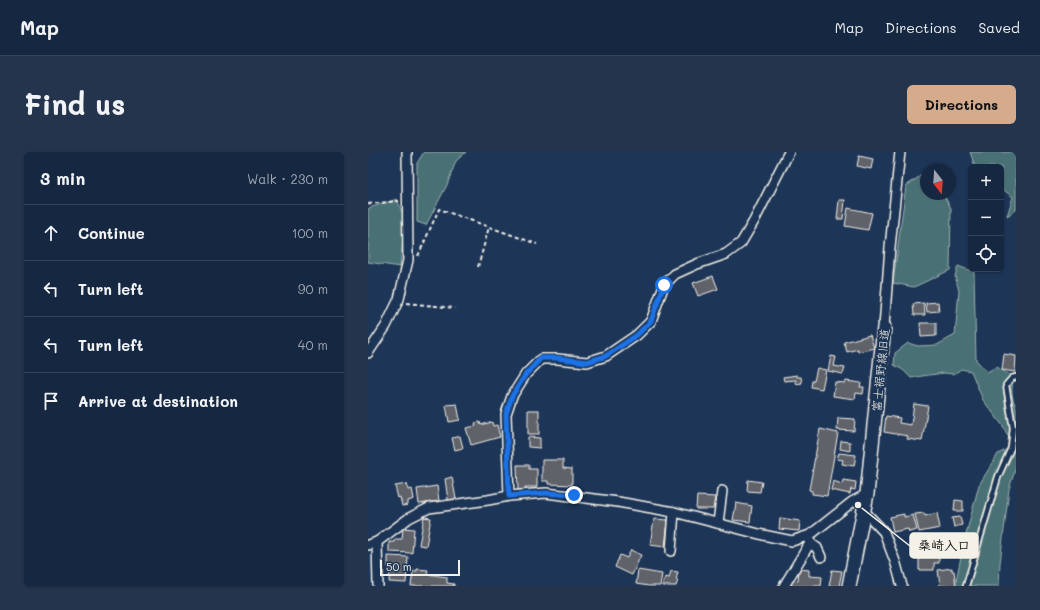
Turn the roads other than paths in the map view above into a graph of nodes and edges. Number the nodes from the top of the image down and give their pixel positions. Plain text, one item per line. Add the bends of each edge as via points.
1 (407, 152) edge
2 (789, 152) edge
3 (900, 152) edge
4 (884, 327) joint
5 (368, 352) edge
6 (1016, 377) edge
7 (722, 491) dead end
8 (867, 494) junction
9 (509, 496) junction
10 (674, 512) junction
11 (864, 512) junction
12 (718, 523) junction
13 (809, 539) junction
14 (373, 543) edge
15 (671, 550) dead end
16 (821, 557) dead end
17 (378, 586) edge
18 (784, 586) edge
19 (849, 586) edge
20 (902, 586) edge
21 (966, 586) edge

1 - 5 street via 408,257 398,302 386,326
2 - 9 street via 741,243 726,254 675,274 664,285 651,321 637,335 606,356 587,362 541,358 526,374 512,396 506,414
3 - 4 street, 富士裾野線旧道
4 - 8 street, 富士裾野線旧道
6 - 21 lane via 1006,385 1013,428 1011,448 998,477
7 - 12 street
8 - 11 street, 富士裾野線旧道
8 - 13 street via 852,502
9 - 10 street via 546,493 574,495
9 - 14 street via 429,508 409,518
10 - 12 street
10 - 15 street
11 - 19 street, 富士裾野線旧道
11 - 20 street via 884,532
12 - 13 street via 792,541
13 - 16 street
13 - 18 street
14 - 17 street

